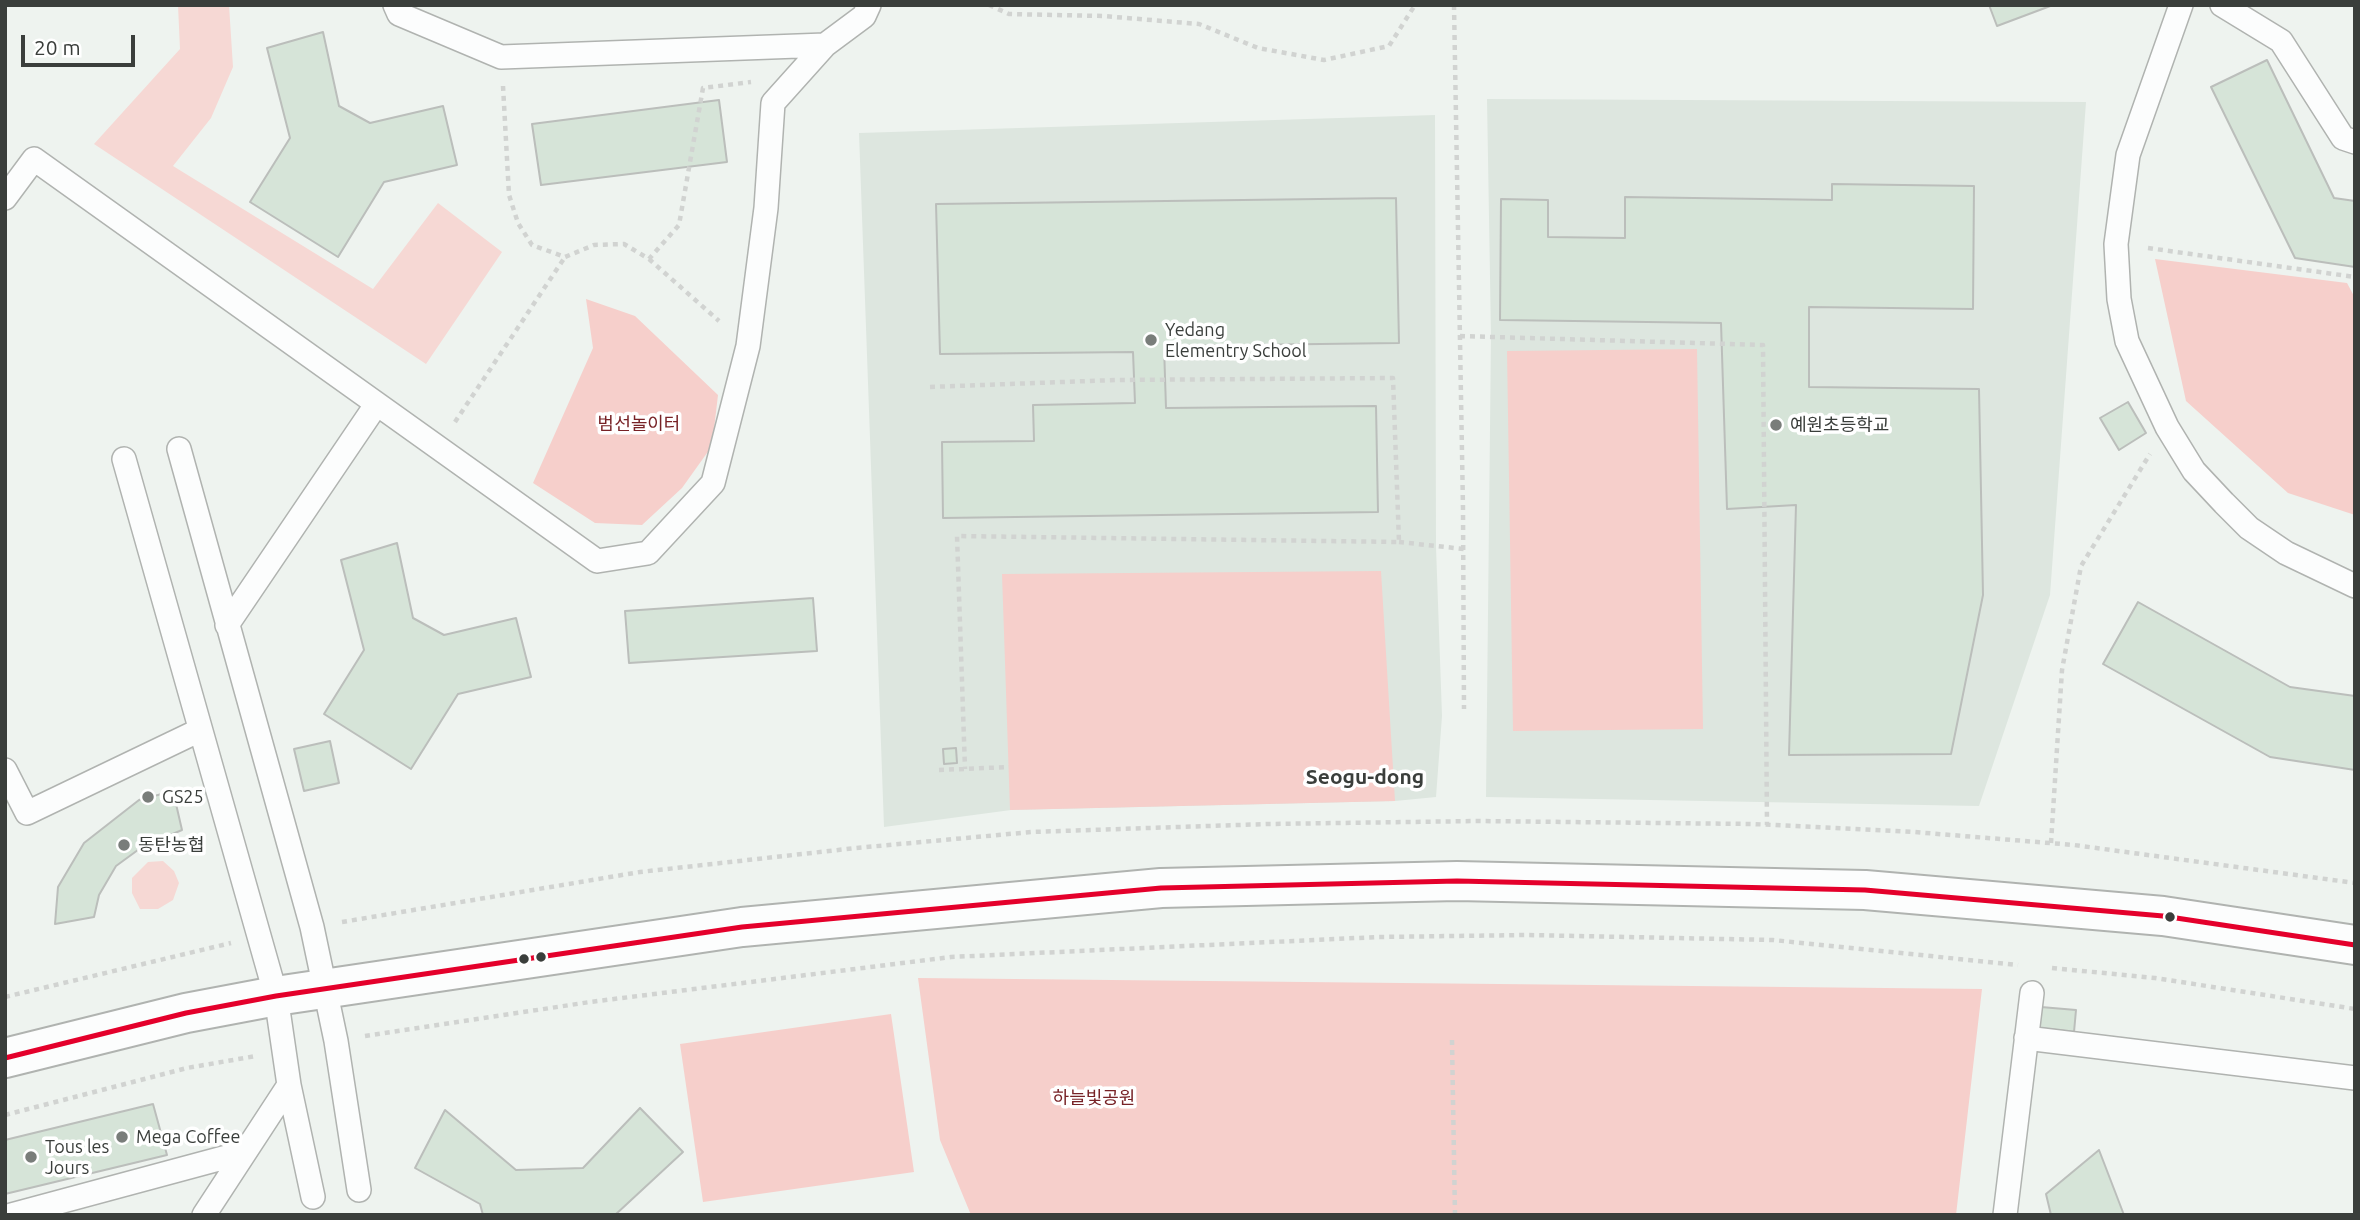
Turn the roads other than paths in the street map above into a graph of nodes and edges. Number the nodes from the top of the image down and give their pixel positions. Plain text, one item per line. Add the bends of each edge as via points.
1 (395, 5) edge
2 (869, 5) edge
3 (2181, 5) edge
4 (2222, 5) edge
5 (825, 46) junction
6 (2355, 142) edge
7 (5, 198) edge
8 (376, 405) junction
9 (179, 449) dead end
10 (124, 459) dead end
11 (2355, 586) edge
12 (227, 625) junction
13 (200, 730) junction
14 (5, 770) edge
15 (2355, 945) edge
16 (326, 990) junction
17 (2032, 993) dead end
18 (276, 996) junction
19 (2026, 1038) junction
20 (5, 1058) edge
21 (2355, 1078) edge
22 (289, 1085) junction
23 (245, 1152) junction
24 (359, 1190) dead end
25 (313, 1197) dead end
26 (10, 1215) edge
27 (204, 1215) edge
28 (2005, 1215) edge

1 - 5 lane via 399,15 501,57
2 - 5 lane via 864,16
3 - 11 lane via 2128,155 2116,244 2127,341 2194,471 2249,528 2286,553
4 - 6 lane via 2281,41 2343,138
5 - 8 lane via 773,103 766,208 748,346 713,483 648,553 597,561
7 - 8 lane via 34,159
8 - 12 lane
9 - 12 lane
10 - 13 lane
12 - 16 lane
13 - 14 lane via 27,813
13 - 18 lane
15 - 16 street via 2163,916 1865,890 1457,881 1161,888 742,927
16 - 18 street
16 - 24 lane
17 - 19 lane
18 - 20 street
18 - 22 lane
19 - 21 lane
19 - 28 lane
22 - 23 lane
22 - 25 lane
23 - 26 lane
23 - 27 lane

